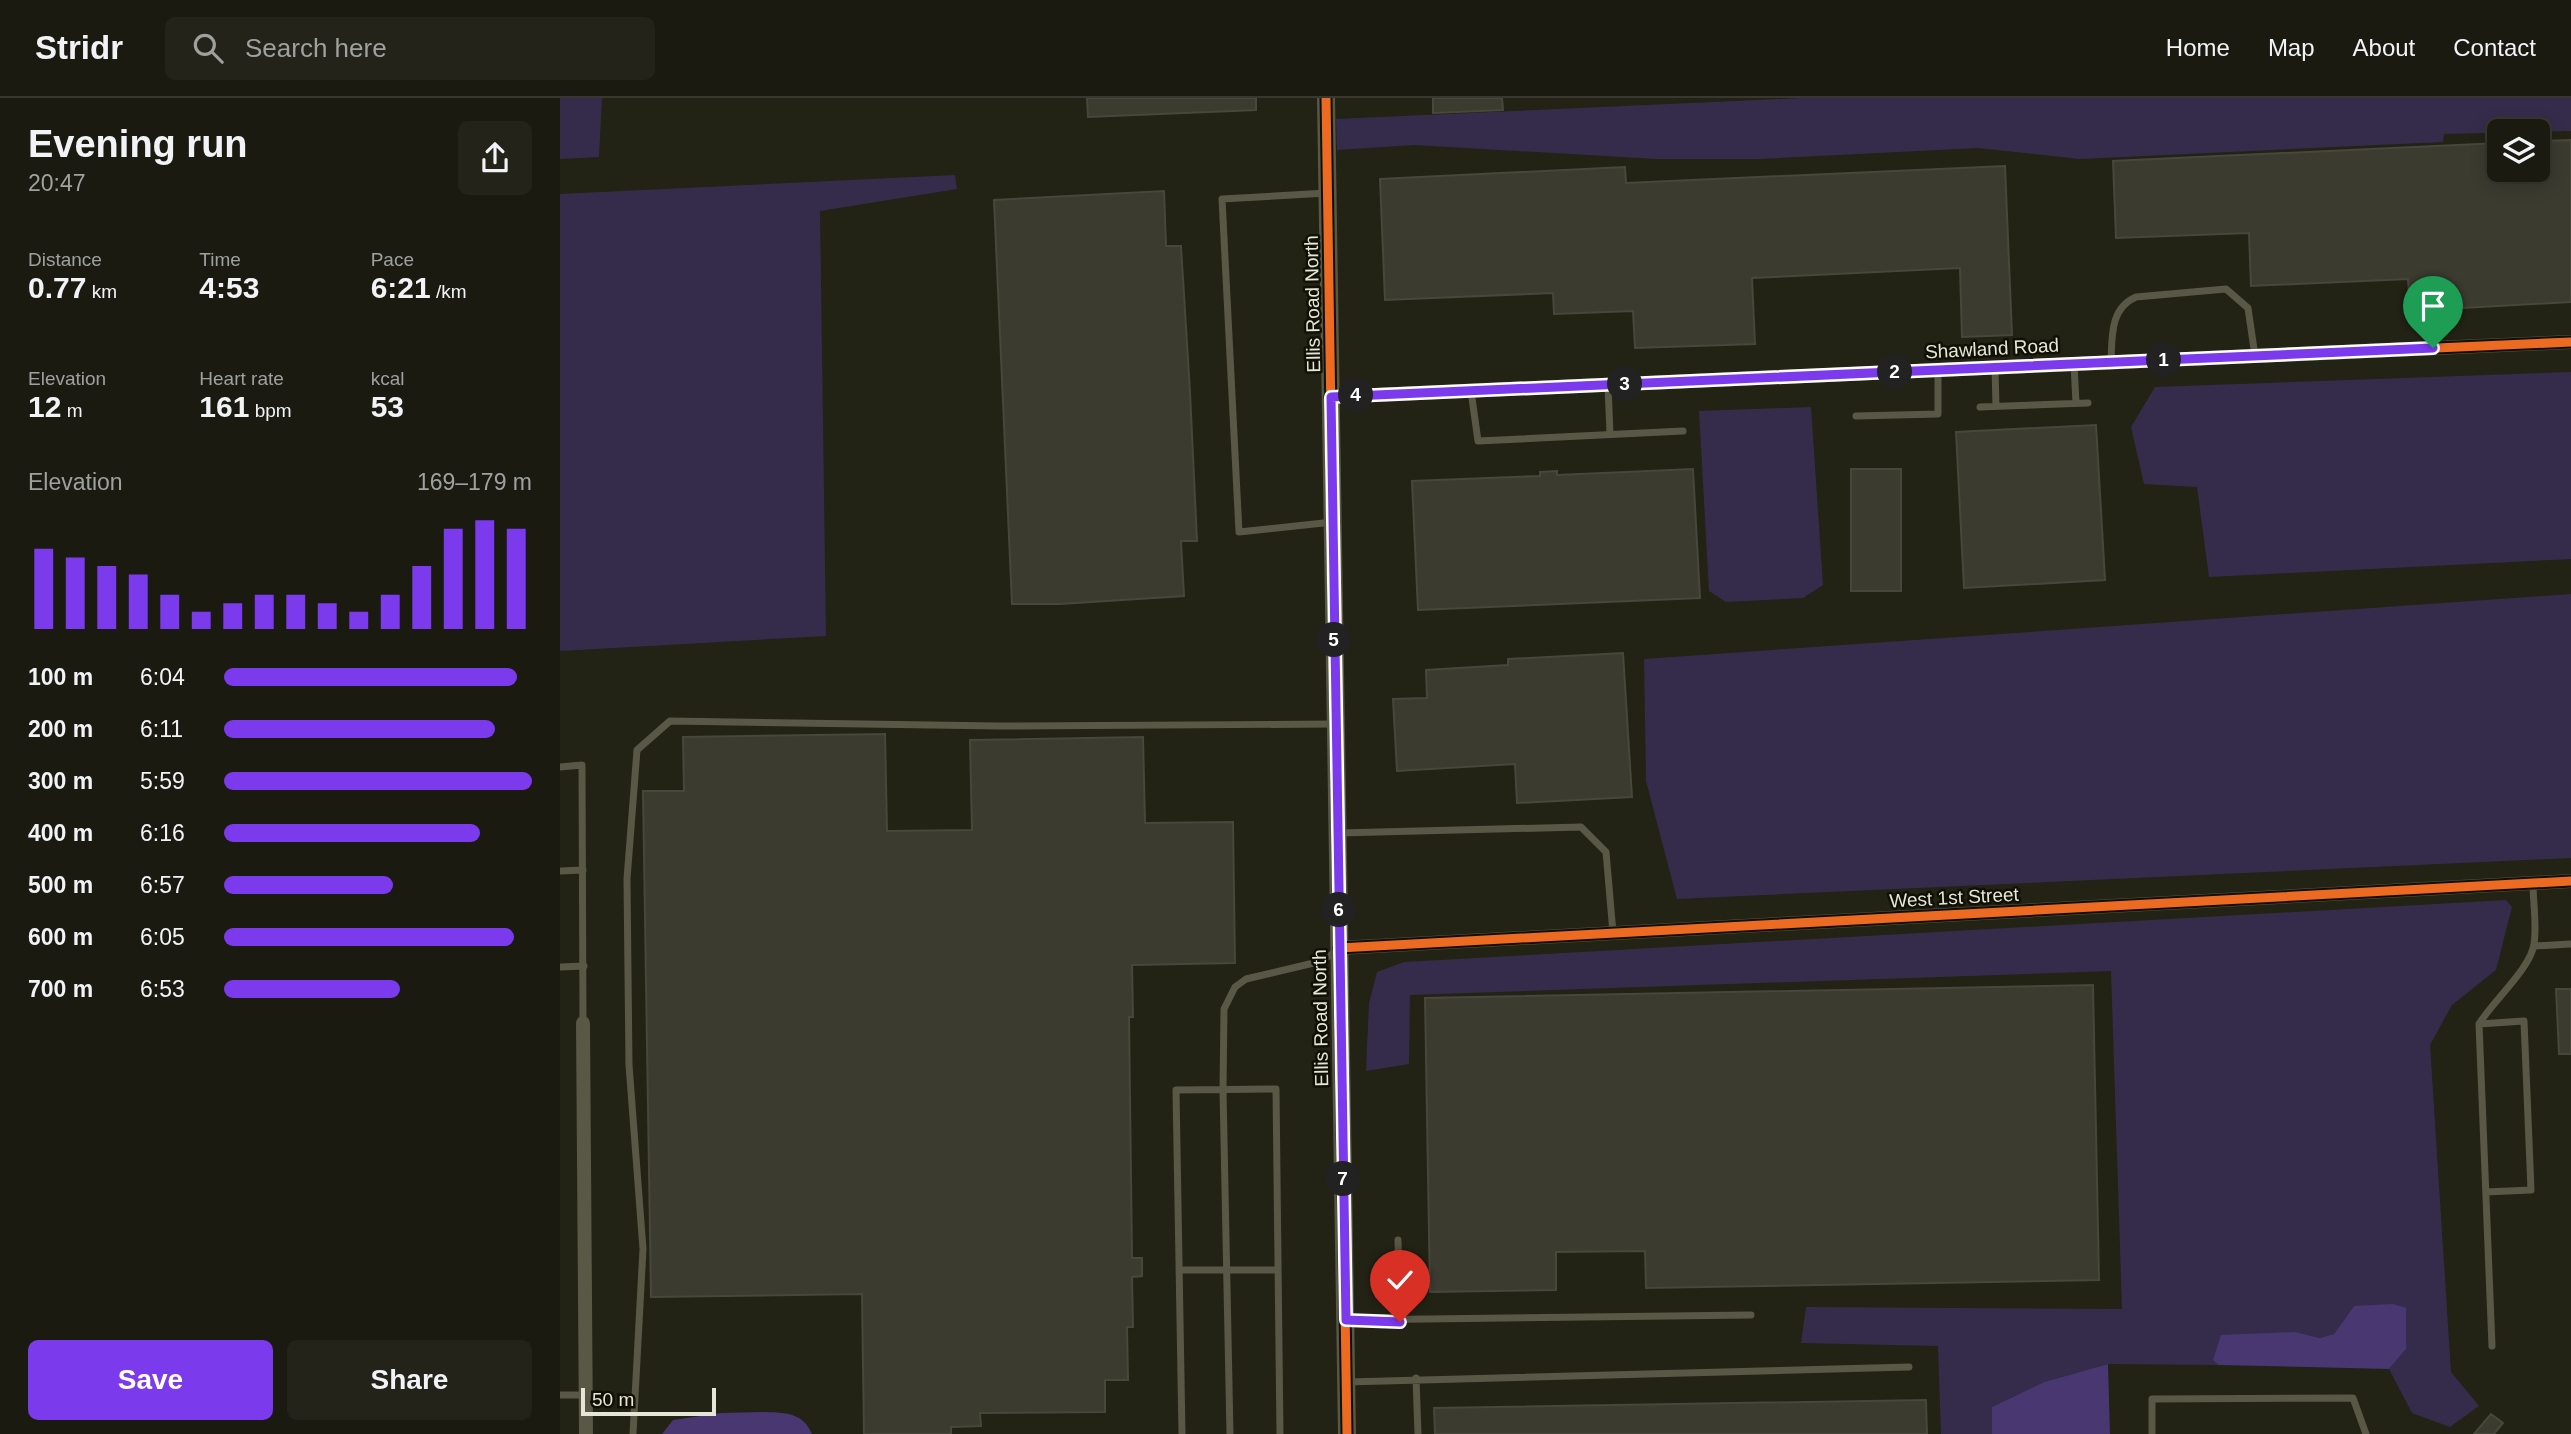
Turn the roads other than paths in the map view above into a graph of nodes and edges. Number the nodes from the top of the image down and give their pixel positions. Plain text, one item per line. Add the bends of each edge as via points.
1 (1326, 98) edge
2 (1328, 193) junction
3 (2571, 342) edge
4 (2255, 356) junction
5 (2111, 362) junction
6 (2074, 364) junction
7 (1995, 368) junction
8 (1938, 370) junction
9 (1608, 385) junction
10 (1471, 391) junction
11 (1331, 397) junction
12 (2088, 403) dead end
13 (2076, 404) junction
14 (1980, 407) dead end
15 (1997, 407) junction
16 (1856, 416) dead end
17 (1683, 431) dead end
18 (1611, 434) junction
19 (1332, 522) junction
20 (1335, 724) junction
21 (560, 767) edge
22 (1338, 833) junction
23 (583, 870) junction
24 (560, 871) edge
25 (2571, 881) edge
26 (2533, 883) junction
27 (1613, 933) junction
28 (2571, 944) edge
29 (2534, 946) junction
30 (1339, 948) junction
31 (584, 966) junction
32 (560, 967) edge
33 (583, 1023) joint
34 (2479, 1024) junction
35 (1223, 1090) junction
36 (2486, 1192) junction
37 (1398, 1240) dead end
38 (1179, 1270) junction
39 (1225, 1270) junction
40 (1278, 1270) junction
41 (1751, 1315) dead end
42 (1346, 1320) junction
43 (1400, 1322) junction
44 (2492, 1346) dead end
45 (1909, 1367) dead end
46 (1416, 1378) junction
47 (1347, 1382) junction
48 (560, 1395) edge
49 (585, 1395) junction
50 (586, 1434) edge
51 (633, 1434) edge
52 (1182, 1434) edge
53 (1230, 1434) edge
54 (1280, 1434) edge
55 (1347, 1434) edge
56 (1418, 1434) edge
57 (2152, 1434) edge
58 (2366, 1434) edge

1 - 2 street, Ellis Road North
2 - 11 street, Ellis Road North
2 - 19 lane via 1222,199 1239,532
3 - 4 street, Shawland Road
4 - 5 street, Shawland Road
4 - 5 lane via 2248,308 2226,289 2125,301 2116,316
5 - 6 street, Shawland Road
6 - 7 street, Shawland Road
6 - 13 lane
7 - 8 street, Shawland Road
7 - 15 lane
8 - 9 street, Shawland Road
8 - 16 lane via 1938,414
9 - 10 street, Shawland Road
9 - 18 lane
10 - 11 street, Shawland Road
10 - 18 lane via 1478,441
11 - 19 street, Ellis Road North
12 - 13 lane
13 - 15 lane
14 - 15 lane
17 - 18 lane
19 - 20 street, Ellis Road North
20 - 22 street, Ellis Road North
20 - 51 lane via 999,726 670,721 637,750 627,879 629,1065 643,1249
21 - 23 lane via 582,765
22 - 27 lane via 1581,827 1606,852
22 - 30 street, Ellis Road North
23 - 24 lane
23 - 31 lane
25 - 26 street, West 1st Street
26 - 27 street, West 1st Street
26 - 29 lane
27 - 30 street, West 1st Street
28 - 29 lane
29 - 34 lane via 2508,990 2491,1003
30 - 35 lane via 1322,961 1246,979 1235,987 1224,1009
30 - 42 street, Ellis Road North
31 - 32 lane
31 - 33 lane
33 - 49 street
34 - 36 lane
34 - 36 lane via 2524,1021 2530,1151 2531,1190
35 - 38 lane via 1175,1090
35 - 39 lane
35 - 40 lane via 1276,1089
36 - 44 lane
37 - 43 lane
38 - 39 lane
38 - 52 lane
39 - 40 lane
39 - 53 lane
40 - 54 lane
41 - 43 lane
42 - 43 lane
42 - 47 street, Ellis Road North
45 - 46 lane
46 - 47 lane
46 - 56 lane
47 - 55 street, Ellis Road North
48 - 49 lane
49 - 50 street
57 - 58 lane via 2152,1399 2353,1398

